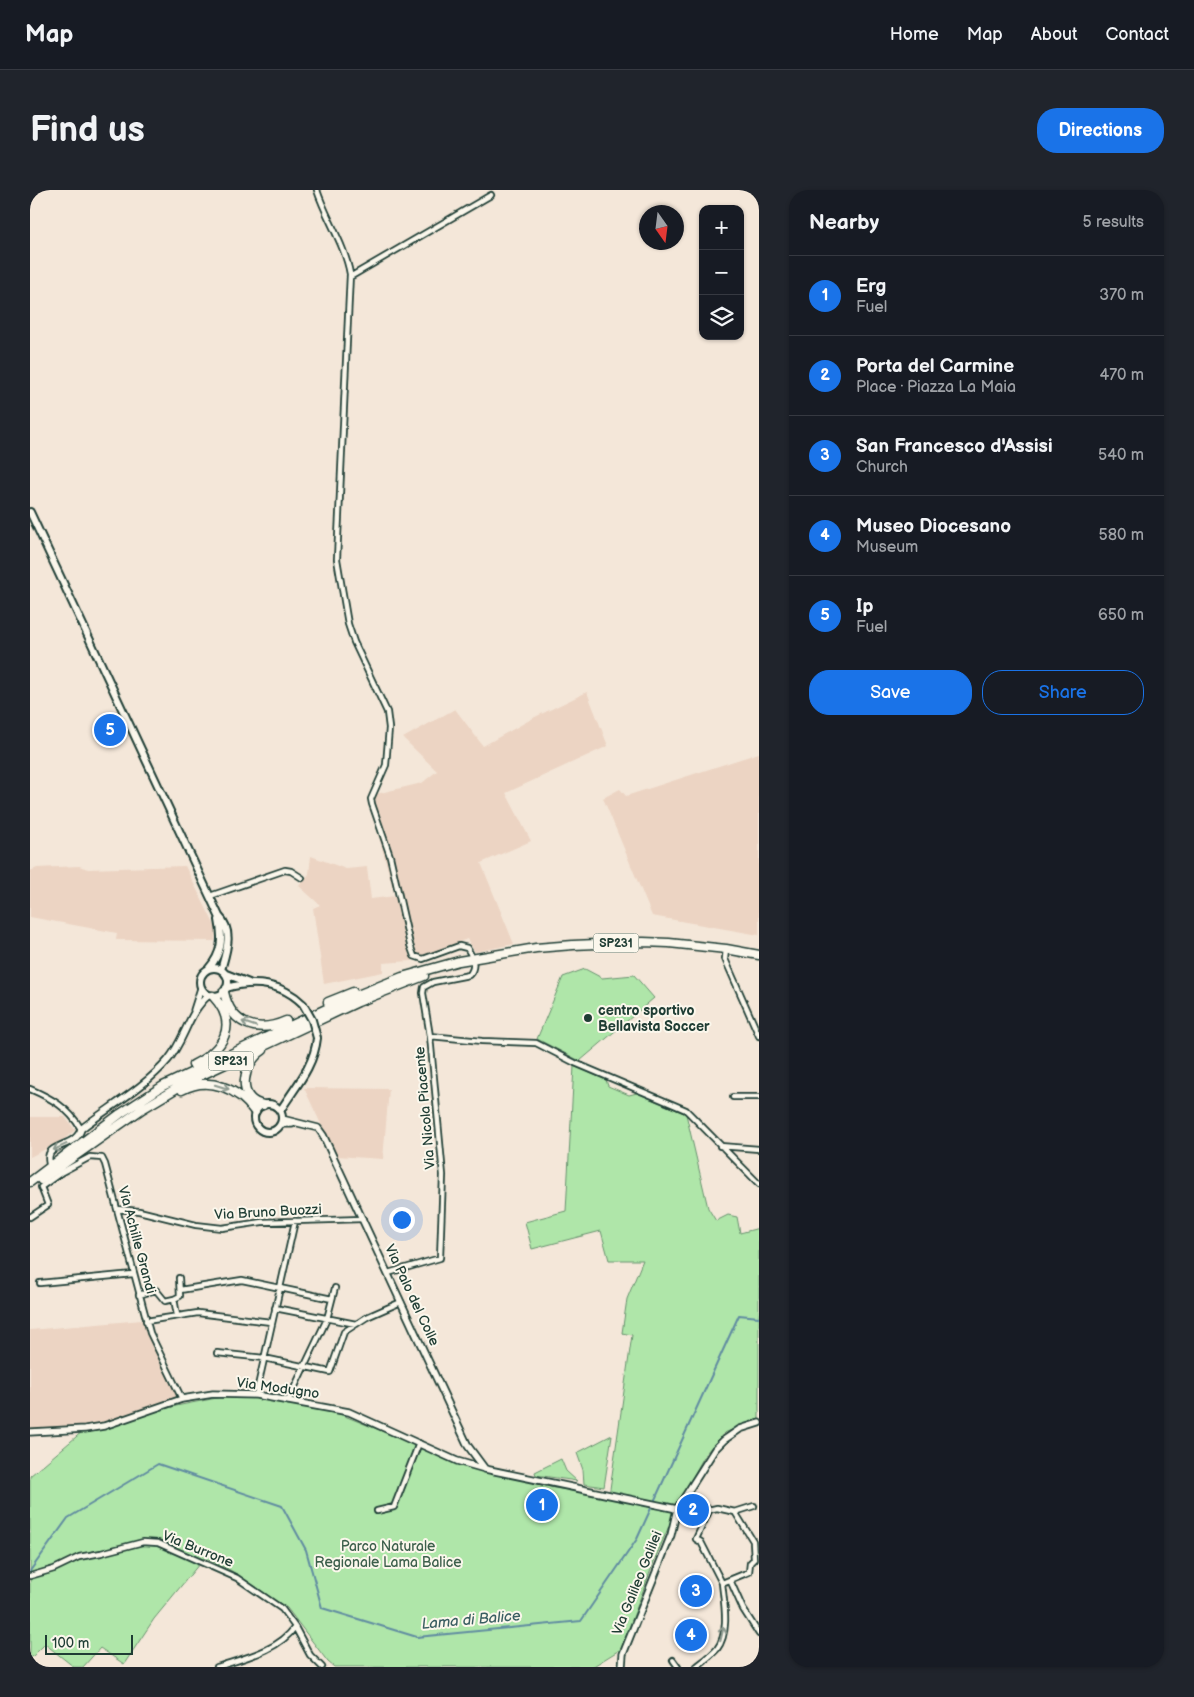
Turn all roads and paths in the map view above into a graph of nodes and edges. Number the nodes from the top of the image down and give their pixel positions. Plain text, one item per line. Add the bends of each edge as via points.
1 (317, 190) edge
2 (491, 195) dead end
3 (350, 277) junction
4 (30, 512) edge
5 (302, 878) dead end
6 (210, 896) junction
7 (219, 916) junction
8 (726, 949) junction
9 (759, 955) edge
10 (473, 960) junction
11 (208, 969) junction
12 (223, 972) junction
13 (250, 984) junction
14 (376, 986) junction
15 (201, 988) junction
16 (225, 990) junction
17 (211, 996) junction
18 (358, 1002) junction
19 (194, 1012) junction
20 (430, 1036) junction
21 (759, 1036) edge
22 (30, 1089) edge
23 (733, 1097) dead end
24 (759, 1097) edge
25 (263, 1105) junction
26 (278, 1108) junction
27 (255, 1112) junction
28 (281, 1122) junction
29 (80, 1129) junction
30 (101, 1138) junction
31 (83, 1143) junction
32 (720, 1146) junction
33 (759, 1149) edge
34 (68, 1162) junction
35 (50, 1168) junction
36 (62, 1172) junction
37 (30, 1182) edge
38 (759, 1184) edge
39 (30, 1187) edge
40 (117, 1210) junction
41 (30, 1217) edge
42 (363, 1219) junction
43 (295, 1221) junction
44 (388, 1273) junction
45 (133, 1274) junction
46 (179, 1278) dead end
47 (40, 1284) dead end
48 (279, 1287) junction
49 (335, 1288) dead end
50 (180, 1290) junction
51 (139, 1295) junction
52 (174, 1299) junction
53 (332, 1299) junction
54 (401, 1302) junction
55 (275, 1308) junction
56 (177, 1315) junction
57 (327, 1319) junction
58 (146, 1321) junction
59 (271, 1322) junction
60 (356, 1324) junction
61 (217, 1353) dead end
62 (264, 1358) junction
63 (305, 1366) junction
64 (256, 1396) junction
65 (182, 1400) junction
66 (288, 1401) junction
67 (759, 1423) edge
68 (30, 1432) edge
69 (419, 1443) junction
70 (468, 1446) junction
71 (465, 1463) junction
72 (485, 1469) junction
73 (754, 1506) dead end
74 (677, 1509) junction
75 (710, 1510) junction
76 (377, 1512) dead end
77 (735, 1512) junction
78 (757, 1552) edge
79 (30, 1576) edge
80 (732, 1580) junction
81 (722, 1583) junction
82 (295, 1627) junction
83 (759, 1634) edge
84 (673, 1660) dead end
85 (217, 1667) edge
86 (322, 1667) edge
87 (622, 1667) edge
88 (678, 1667) edge
89 (696, 1667) edge

1 - 3 street via 344,254
2 - 3 street
3 - 10 street via 338,559 348,624 386,712 389,728 386,765 371,800 390,856 414,956 423,959 458,946 467,948
4 - 6 main road
5 - 6 street via 285,870
6 - 7 main road
7 - 11 main road via 222,942
7 - 12 main road via 228,938
8 - 9 main road, SP231
8 - 10 main road, SP231 via 661,943 607,943 536,948
8 - 21 street via 725,959
10 - 14 main road, SP231 via 439,966
10 - 18 main road, SP231
10 - 20 street via 469,975 433,982 424,987 422,993
11 - 12 main road
11 - 15 main road via 201,974
12 - 13 main road
12 - 16 main road via 228,981
13 - 16 main road
13 - 26 main road, bridge via 281,988 290,993 303,1004 317,1038 309,1068
14 -> 16 main road via 344,994 279,1024 261,1027 236,1018 229,1008
14 - 31 main road, SP231 via 174,1080 125,1110
15 - 17 main road
15 - 19 street
16 - 17 main road
17 - 19 street
17 - 31 main road via 222,1008 226,1026 217,1050 130,1102
18 - 25 main road via 256,1055 245,1074 245,1084 249,1097
18 - 30 main road, SP231 via 187,1082
19 - 29 street via 181,1042 167,1062 139,1087
20 - 32 street, Via Nicola Piacente via 536,1043 686,1110
20 - 44 street, Via Nicola Piacente via 443,1175 440,1258
22 - 29 street via 55,1100 75,1119
23 - 24 street
25 - 26 main road
25 - 27 main road
26 - 28 main road
27 - 28 main road via 254,1122 260,1129 269,1132 278,1128
30 -> 27 main road via 186,1088 200,1084 233,1090
28 - 42 street, Via Palo del Colle via 318,1128
29 -> 35 street via 71,1142 49,1154
30 - 34 main road, SP231
31 - 35 main road, SP231
32 - 33 street
32 - 38 street, Via Nicola Piacente
34 - 36 street
34 - 39 main road, SP231
35 - 37 main road, SP231
36 - 40 street, Via Achille Grandi via 90,1157 102,1158
36 - 41 street, Via Achille Grandi via 41,1188 48,1204
40 - 43 street, Via Bruno Buozzi via 139,1211 222,1228
40 - 45 street, Via Achille Grandi
42 - 43 street, Via Bruno Buozzi
42 - 44 street, Via Palo del Colle
43 - 48 street
44 - 54 street, Via Palo del Colle
45 - 47 street
45 - 51 street, Via Achille Grandi
46 - 50 street
48 - 50 street via 242,1280
48 - 53 street
48 - 55 street
49 - 53 street
50 - 52 street via 180,1296
51 - 52 street via 156,1290 165,1301
51 - 58 street, Via Achille Grandi
52 - 56 street
53 - 57 street
54 - 60 street
54 - 70 street, Via Palo del Colle
55 - 57 street
55 - 59 street
56 - 58 street
56 - 59 street via 198,1313
57 - 60 street
57 - 63 street
58 - 65 street, Via Achille Grandi
59 - 62 street
60 - 63 street via 344,1332 330,1372
61 - 62 street
62 - 63 street
62 - 64 street
63 - 66 street
64 - 65 street, Via Modugno via 212,1394
64 - 66 street, Via Modugno
65 - 68 street, Via Modugno via 104,1426
66 - 69 street, Via Modugno via 349,1412
67 - 74 street, Via Galileo Galilei via 740,1429 715,1449
69 - 71 street, Via Modugno
69 - 76 street via 394,1508
70 - 71 street via 472,1455
70 - 72 street, Via Palo del Colle
71 - 72 street, Via Modugno
72 - 74 street, Via Modugno
73 - 77 street
74 - 75 street
74 - 87 street, Via Galileo Galilei via 671,1535 623,1654
75 - 77 street via 717,1508
75 - 81 street via 695,1538 701,1542
77 - 78 street
78 - 80 street via 749,1572
79 - 82 street, Via Burrone via 54,1569 79,1556 143,1542 158,1543 237,1578 282,1609
80 - 81 street
80 - 83 street via 743,1609
89 -> 81 street via 717,1649 723,1636
82 - 85 street via 272,1647
82 - 86 street, Via Burrone via 310,1655
84 - 88 street

